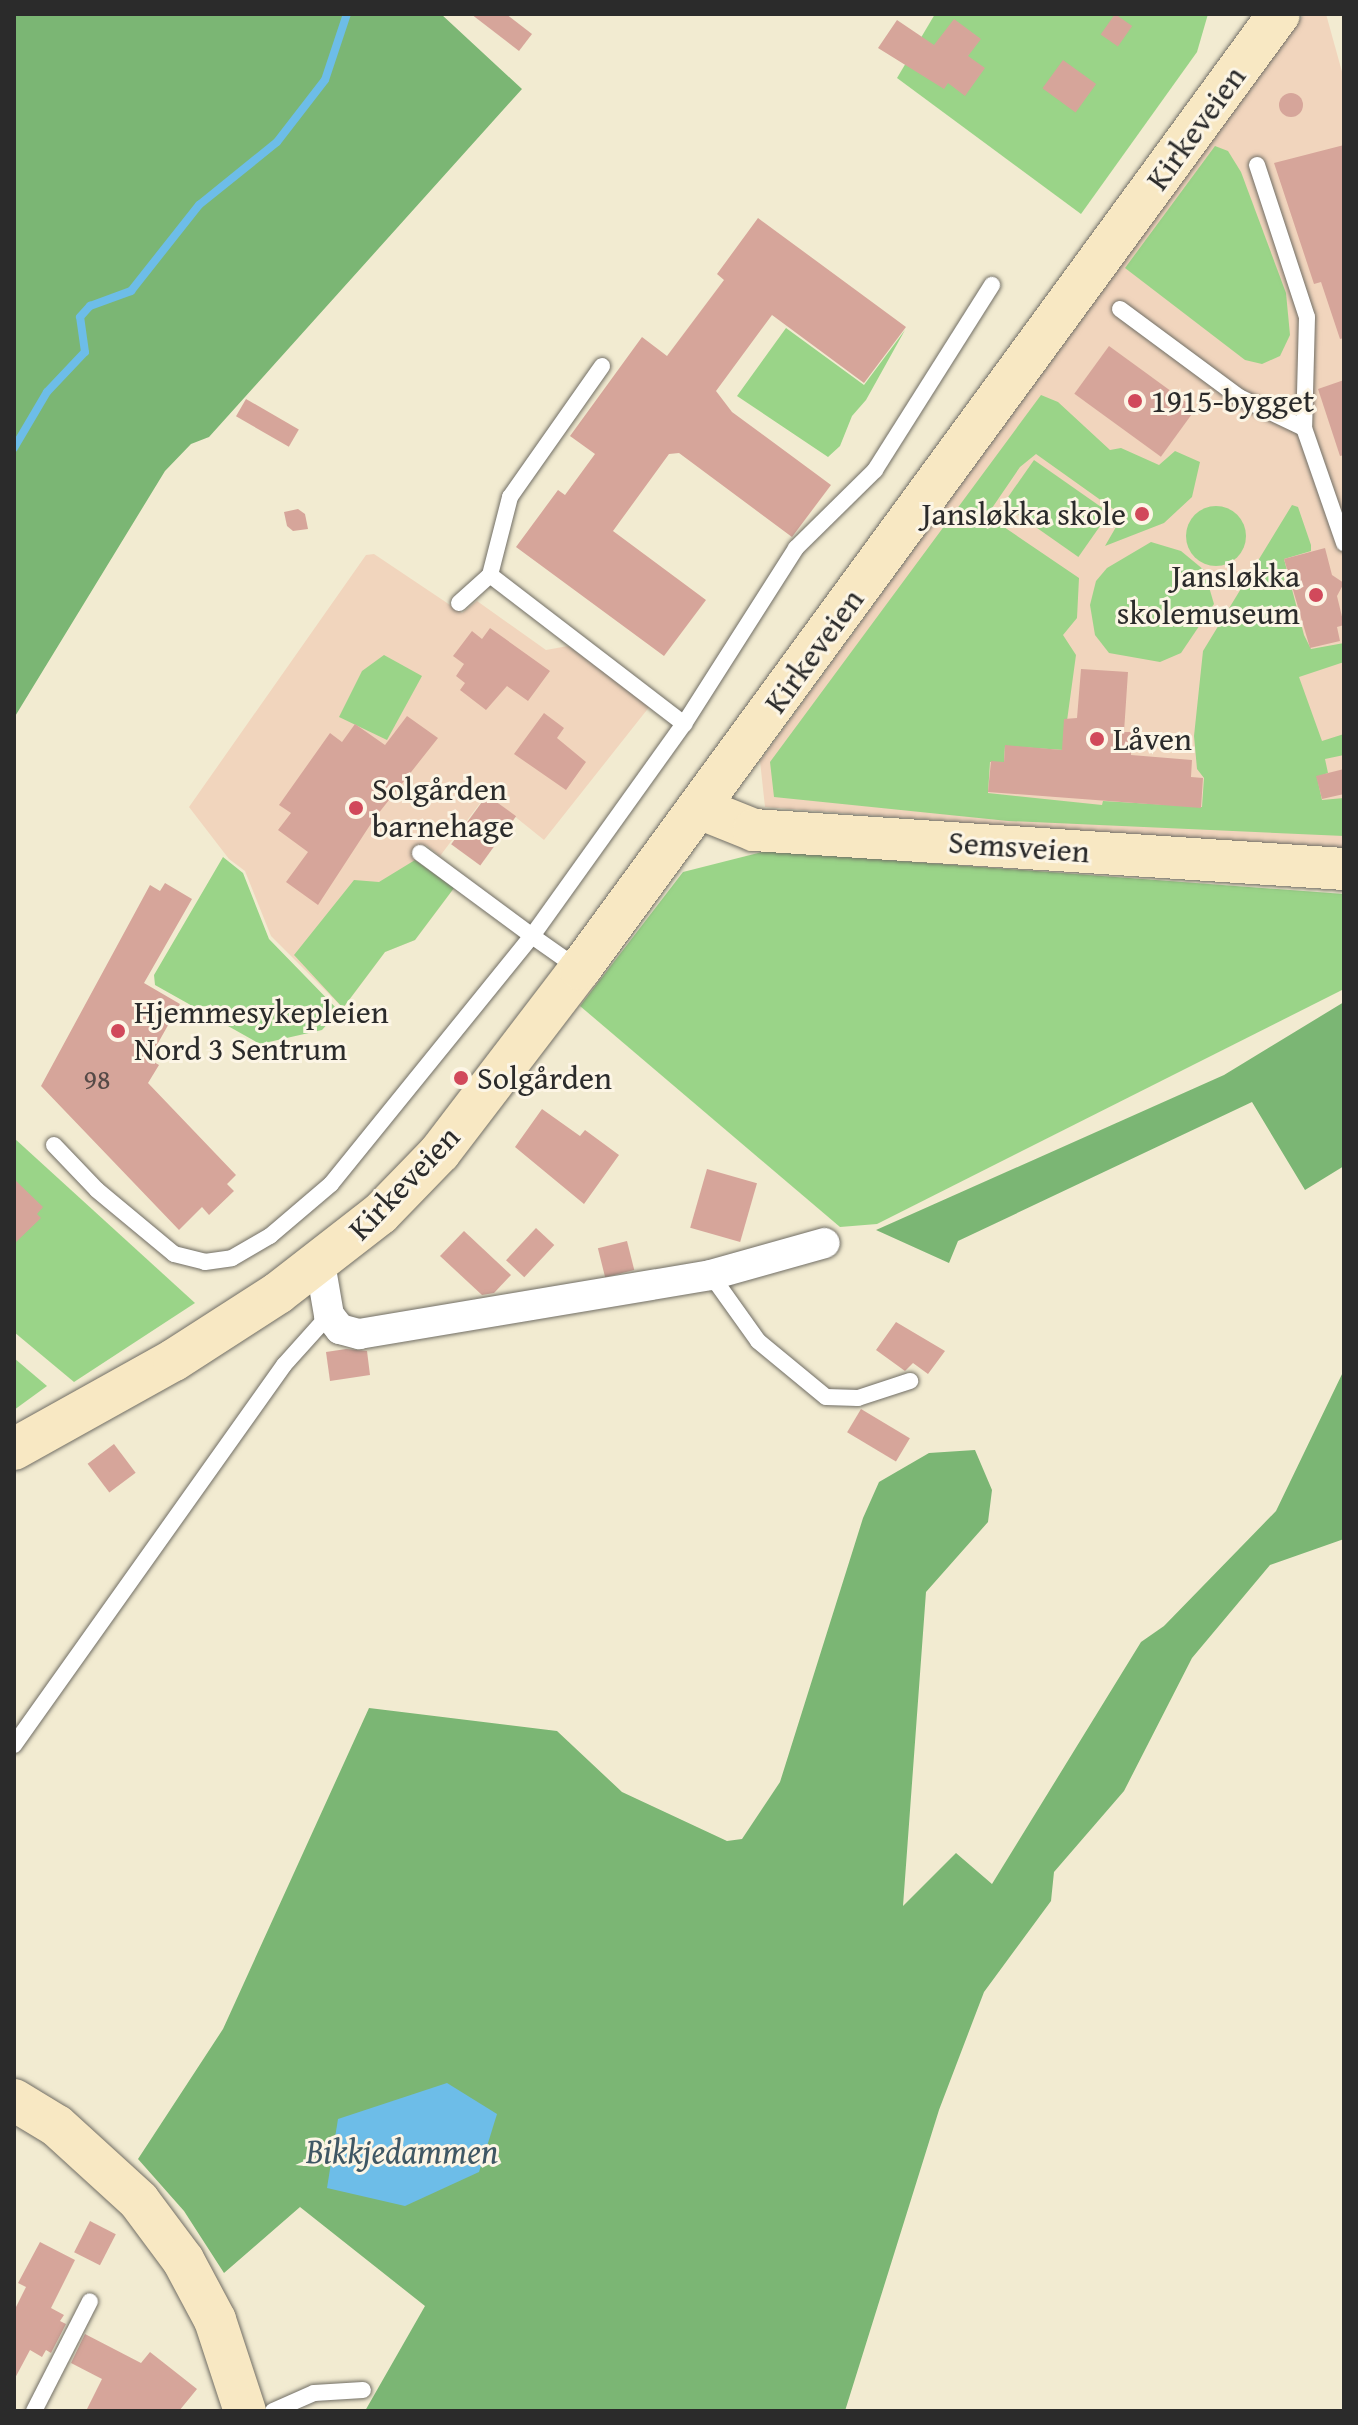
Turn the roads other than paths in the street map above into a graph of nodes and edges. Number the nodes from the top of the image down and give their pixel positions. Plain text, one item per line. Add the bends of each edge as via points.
1 (1276, 15) edge
2 (1257, 165) dead end
3 (992, 285) dead end
4 (1120, 309) dead end
5 (602, 366) dead end
6 (1304, 428) junction
7 (1344, 543) edge
8 (490, 575) junction
9 (459, 603) dead end
10 (684, 724) junction
11 (699, 808) junction
12 (420, 853) dead end
13 (1344, 869) edge
14 (532, 936) junction
15 (580, 969) junction
16 (54, 1145) dead end
17 (825, 1243) dead end
18 (320, 1263) junction
19 (711, 1275) junction
20 (329, 1315) junction
21 (910, 1381) dead end
22 (14, 1449) edge
23 (14, 1745) edge
24 (14, 2100) edge
25 (90, 2301) dead end
26 (363, 2390) dead end
27 (34, 2411) edge
28 (245, 2411) edge
29 (273, 2411) edge

1 - 11 main road, Kirkeveien
2 - 6 lane via 1307,317
3 - 10 lane via 875,470 796,548
4 - 6 lane via 1239,397
5 - 8 lane via 510,497
6 - 7 lane
8 - 9 lane
8 - 10 lane
10 - 14 lane
11 - 13 main road, Semsveien via 754,830
11 - 15 main road, Kirkeveien
12 - 14 lane
14 - 15 lane
14 - 16 lane via 331,1184 270,1236 232,1258 205,1262 174,1254 97,1190
15 - 18 main road, Kirkeveien via 440,1152 380,1214
17 - 19 street
18 - 20 street, Kirkeveien
18 - 22 main road, Kirkeveien via 174,1360
19 - 20 street via 359,1334 340,1329
19 - 21 lane via 758,1341 826,1397 858,1398
20 - 23 lane via 284,1365
24 - 28 main road via 57,2126 139,2201 183,2260 215,2320
25 - 27 lane
26 - 29 lane via 314,2393

